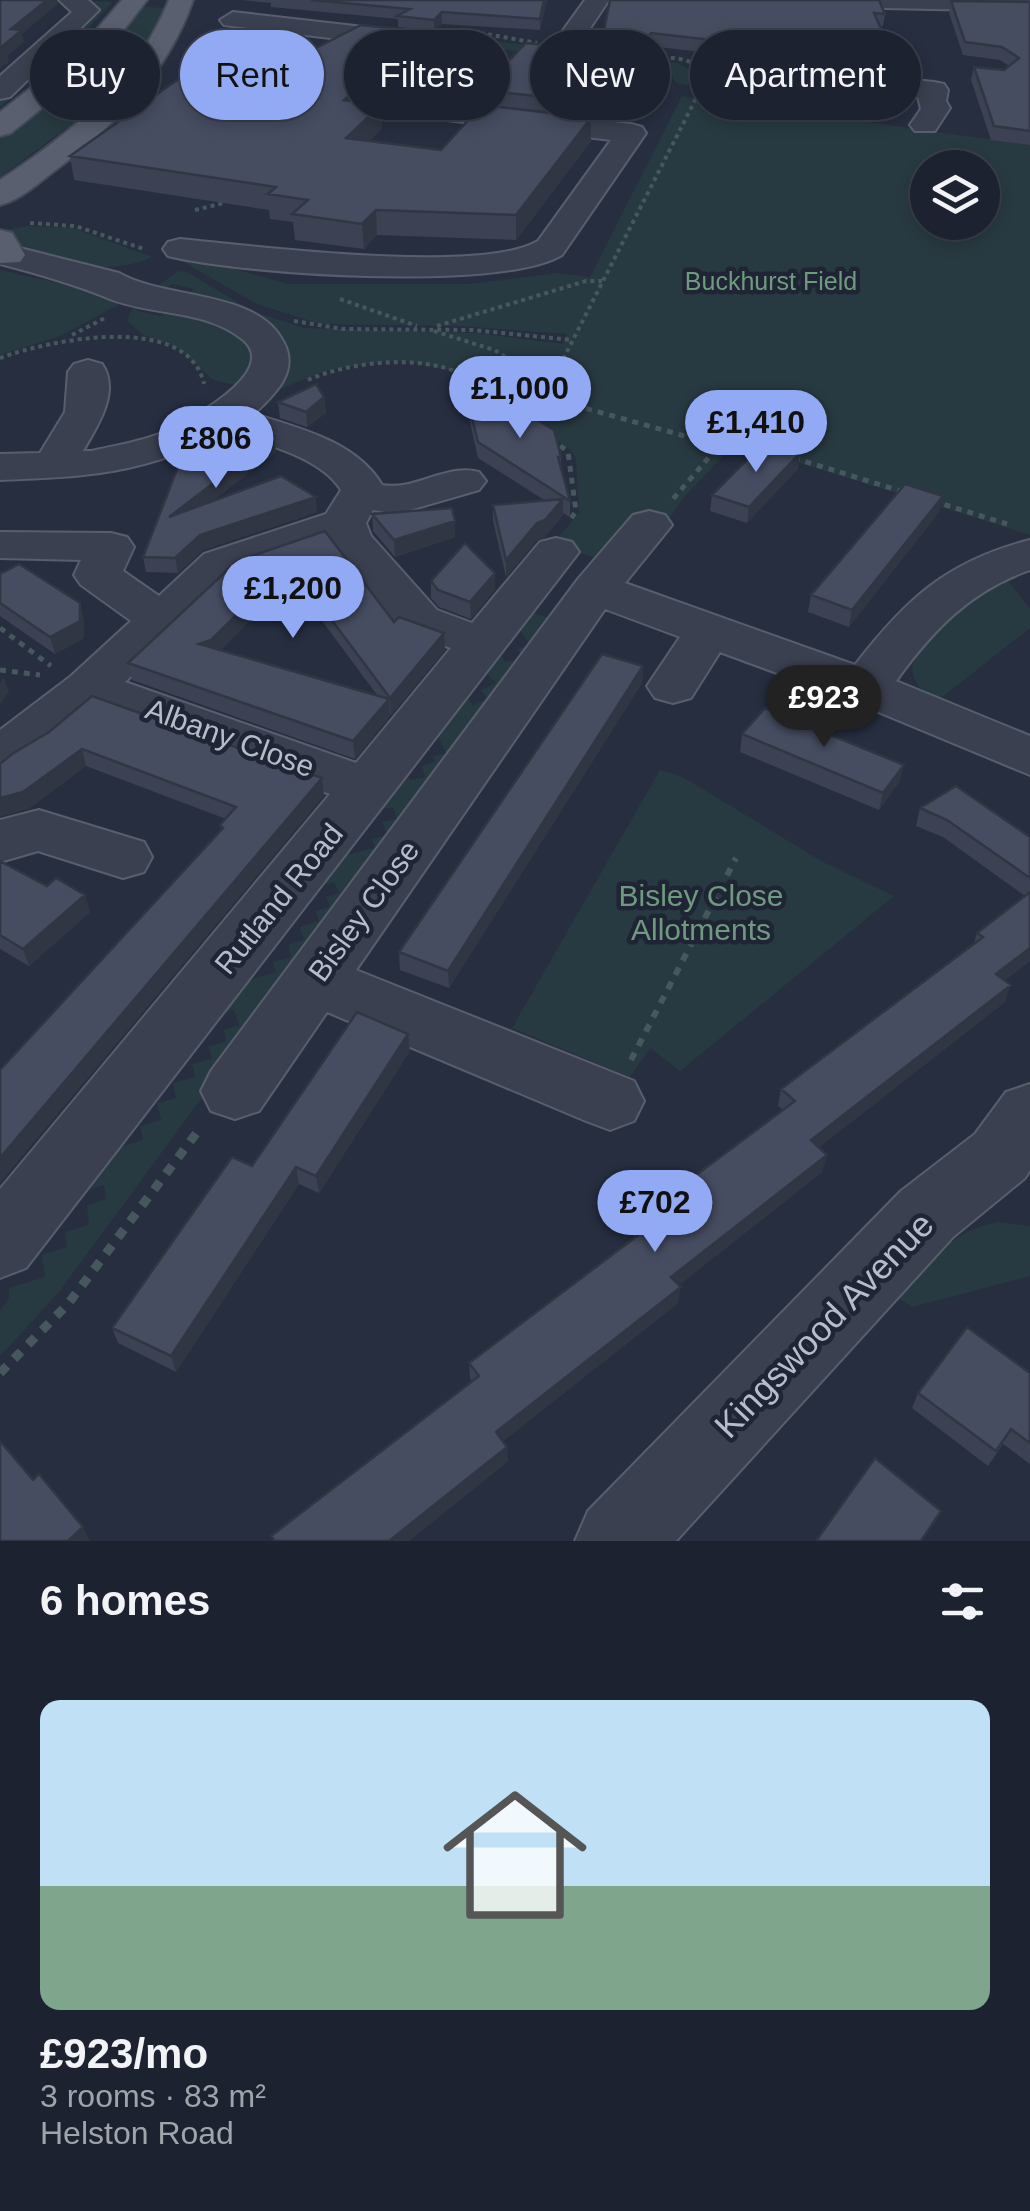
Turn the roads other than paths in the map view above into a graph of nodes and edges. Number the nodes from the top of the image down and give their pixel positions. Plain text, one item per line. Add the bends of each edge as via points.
1 (71, 0) edge
2 (136, 0) edge
3 (181, 0) edge
4 (596, 0) edge
5 (835, 0) edge
6 (927, 2) edge
7 (1028, 3) edge
8 (233, 20) dead end
9 (576, 30) edge
10 (922, 31) dead end
11 (947, 65) dead end
12 (921, 90) edge
13 (0, 91) edge
14 (0, 127) edge
15 (38, 168) junction
16 (0, 184) edge
17 (0, 196) edge
18 (7, 243) edge
19 (107, 298) junction
20 (78, 354) road end
21 (240, 404) junction
22 (0, 467) edge
23 (53, 467) junction
24 (464, 481) dead end
25 (351, 509) junction
26 (649, 525) road end
27 (1022, 540) edge
28 (6, 545) dead end
29 (576, 571) junction
30 (159, 619) junction
31 (708, 630) junction
32 (485, 641) junction
33 (72, 679) junction
34 (672, 686) dead end
35 (865, 687) junction
36 (0, 754) edge
37 (1030, 757) edge
38 (370, 788) junction
39 (0, 841) edge
40 (123, 857) dead end
41 (314, 980) junction
42 (235, 1092) road end
43 (610, 1101) road end
44 (1020, 1149) edge
45 (0, 1244) edge
46 (618, 1541) edge

1 - 13 street via 85,14
2 - 14 main road via 89,56
3 - 15 main road via 162,44 131,84
4 - 9 street
5 - 6 street
6 - 7 street
6 - 10 street
8 - 19 street via 375,21 451,44 384,106 632,133 550,248 536,256 396,266 246,254 262,237 238,226 167,252
11 - 12 street
15 - 16 main road
15 - 17 main road
18 - 19 street
19 - 21 street via 123,290 220,312 261,334 271,355 268,375
20 - 23 street via 85,412
21 - 23 street via 143,452
21 - 25 street via 363,484
22 - 23 street
24 - 25 street
25 - 30 street via 230,559
25 - 32 street via 349,540 420,622
26 - 29 street, Bisley Close
27 - 35 street via 938,597
28 - 30 street via 119,532 98,575
29 - 31 street
29 - 32 street, Rutland Road
29 - 41 street, Bisley Close
30 - 33 street
31 - 34 street
31 - 35 street
32 - 38 street, Rutland Road
33 - 36 street via 33,734
33 - 38 street, Albany Close
35 - 37 street
38 - 45 street, Rutland Road
39 - 40 street via 39,830
41 - 42 street, Bisley Close
41 - 43 street
44 - 46 street, Kingswood Avenue via 926,1214

